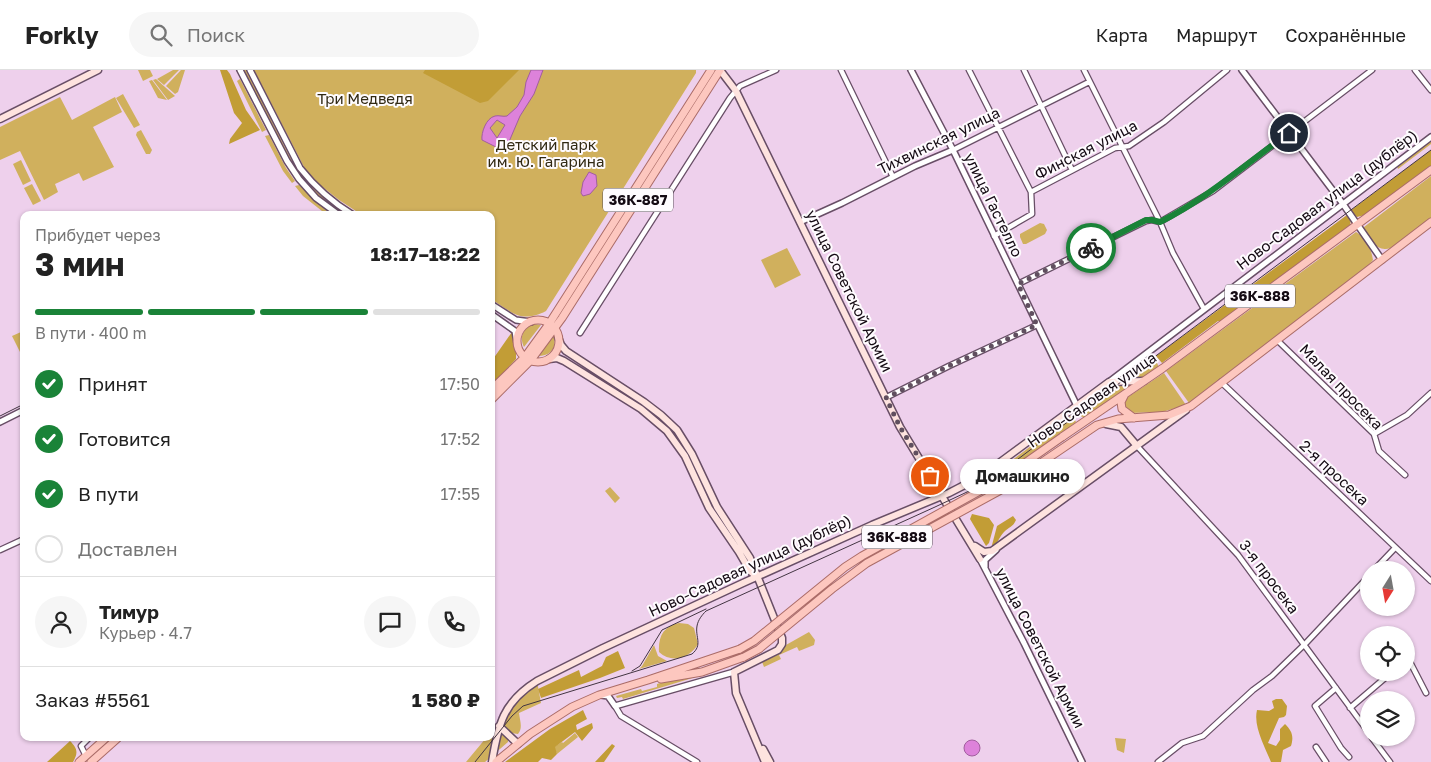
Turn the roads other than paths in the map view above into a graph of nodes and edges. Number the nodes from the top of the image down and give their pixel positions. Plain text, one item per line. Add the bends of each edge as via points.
1 (98, 70) edge
2 (240, 70) edge
3 (250, 70) edge
4 (711, 70) edge
5 (716, 70) edge
6 (720, 70) edge
7 (776, 70) edge
8 (842, 70) edge
9 (911, 70) edge
10 (969, 70) edge
11 (1024, 70) edge
12 (1084, 70) edge
13 (1227, 70) edge
14 (1242, 70) edge
15 (1372, 70) edge
16 (1415, 70) edge
17 (1089, 82) junction
18 (1431, 90) edge
19 (736, 91) junction
20 (1041, 106) junction
21 (0, 119) edge
22 (999, 126) junction
23 (1289, 133) junction
24 (1431, 137) edge
25 (1124, 148) junction
26 (953, 150) junction
27 (1072, 170) junction
28 (1431, 170) edge
29 (893, 176) junction
30 (1031, 192) junction
31 (1343, 204) junction
32 (339, 211) edge
33 (340, 211) edge
34 (800, 222) junction
35 (1160, 222) junction
36 (1431, 222) edge
37 (1358, 225) junction
38 (994, 236) junction
39 (1382, 260) junction
40 (1018, 284) junction
41 (495, 307) edge
42 (1204, 309) junction
43 (495, 317) edge
44 (531, 322) junction
45 (1037, 325) junction
46 (552, 326) junction
47 (580, 333) dead end
48 (558, 337) junction
49 (1277, 340) junction
50 (518, 343) junction
51 (528, 359) junction
52 (549, 359) junction
53 (1144, 381) junction
54 (1109, 382) junction
55 (1221, 382) junction
56 (495, 387) edge
57 (495, 392) edge
58 (1431, 393) edge
59 (1124, 395) junction
60 (495, 396) edge
61 (886, 398) junction
62 (1077, 406) junction
63 (1191, 406) junction
64 (20, 412) edge
65 (1134, 418) junction
66 (0, 422) edge
67 (1097, 425) junction
68 (1374, 434) junction
69 (1138, 446) junction
70 (1405, 475) dead end
71 (941, 496) junction
72 (966, 536) junction
73 (20, 540) edge
74 (1009, 540) junction
75 (1395, 548) junction
76 (0, 550) edge
77 (980, 560) joint
78 (1383, 561) edge
79 (985, 569) junction
80 (757, 577) junction
81 (1431, 581) edge
82 (1360, 586) edge
83 (1304, 645) junction
84 (1415, 670) edge
85 (734, 672) junction
86 (648, 680) junction
87 (1382, 681) edge
88 (1336, 688) junction
89 (1426, 693) dead end
90 (598, 695) junction
91 (615, 706) junction
92 (1350, 708) junction
93 (1360, 721) edge
94 (499, 726) junction
95 (757, 739) junction
96 (86, 741) edge
97 (104, 741) edge
98 (109, 741) edge
99 (114, 741) edge
100 (518, 744) junction
101 (1378, 746) edge
102 (1316, 747) dead end
103 (1349, 757) dead end
104 (88, 760) edge
105 (79, 762) edge
106 (494, 762) edge
107 (697, 762) edge
108 (765, 762) edge
109 (770, 762) edge
110 (1082, 762) edge
111 (1158, 762) edge
112 (1326, 762) edge
113 (1390, 762) edge

1 - 21 main road
2 - 32 street via 299,179 316,198
3 - 33 street via 300,168
4 - 46 main road, 36К-887
5 - 46 main road, 36К-887
6 - 19 main road, улица Советской Армии
6 - 46 main road, 36К-887
7 - 19 street via 740,86
8 - 29 street
9 - 26 street, улица Гастелло
10 - 22 street
11 - 20 street
12 - 17 street
13 - 25 street, Финская улица via 1164,122
14 - 23 street
15 - 23 street
16 - 18 street
17 - 20 street, Тихвинская улица
17 - 25 street
19 - 34 main road, улица Советской Армии
19 - 47 street
20 - 22 street, Тихвинская улица
20 - 27 street
22 - 26 street, Тихвинская улица
22 - 30 street
23 - 31 street
23 - 35 street via 1213,191
24 - 31 street, Ново-Садовая улица (дублёр)
25 - 27 street, Финская улица via 1115,148
25 - 35 street
26 - 29 street, Тихвинская улица
26 - 38 street, улица Гастелло
27 - 30 street, Финская улица
28 - 37 main road, Ново-Садовая улица / 36К-888
29 - 34 street, Тихвинская улица
30 - 38 street, Финская улица via 1032,214
31 - 37 street
31 - 42 street, Ново-Садовая улица (дублёр)
34 - 61 main road, улица Советской Армии
35 - 40 street via 1146,220
35 - 42 street
36 - 39 main road, Ново-Садовая улица / 36К-888
37 - 39 street
37 - 53 main road, Ново-Садовая улица / 36К-888
38 - 40 street, улица Гастелло
39 - 49 main road, Ново-Садовая улица / 36К-888
40 - 45 street, улица Гастелло
41 - 44 street via 516,320
42 - 54 street, Ново-Садовая улица (дублёр)
43 - 50 street via 511,327
44 - 46 main road via 540,321
44 - 50 main road via 519,332
45 - 61 street
45 - 62 street, улица Гастелло
46 - 48 main road
46 - 51 main road, 36К-887
48 - 52 main road via 556,352
48 - 80 main road via 566,352 649,406 677,430 717,507 750,558
49 - 55 main road, Ново-Садовая улица / 36К-888
49 - 68 street, Малая просека
50 - 51 main road
51 - 52 main road via 539,362
51 - 56 main road, 36К-887
51 - 57 main road, 36К-887
51 - 60 main road, 36К-887
52 - 80 main road via 564,361 641,409 668,431 685,456 709,508
53 - 54 main road
53 - 59 main road, Ново-Садовая улица / 36К-888
54 - 62 main road, Ново-Садовая улица (дублёр)
55 - 63 main road, Ново-Садовая улица / 36К-888
55 - 75 street, 2-я просека
58 - 68 street via 1407,415
59 - 65 main road via 1122,409
59 - 86 main road, Ново-Садовая улица / 36К-888, bridge via 1005,477 845,567 754,641 733,652
61 - 71 main road, улица Советской Армии
62 - 71 main road, Ново-Садовая улица (дублёр) via 980,477
63 - 65 main road, Ново-Садовая улица / 36К-888 via 1169,415
63 - 69 main road
64 - 66 street
65 - 67 main road, Ново-Садовая улица / 36К-888
67 - 69 main road via 1121,427
67 - 86 main road, Ново-Садовая улица / 36К-888, bridge via 1010,485 867,564 760,649 702,672
68 - 70 street, Малая просека via 1379,451
69 - 74 main road
69 - 83 street, 3-я просека via 1238,555
71 - 72 main road, улица Советской Армии
71 - 80 main road, Ново-Садовая улица (дублёр)
72 - 74 main road via 986,553
72 - 77 main road, улица Советской Армии
73 - 76 street
74 - 79 street via 985,560
75 - 78 street
75 - 81 street, 2-я просека
77 - 79 street, улица Советской Армии
79 - 110 street, улица Советской Армии
80 - 85 main road via 780,631 782,644 773,653
80 - 94 main road, Ново-Садовая улица (дублёр) via 536,681 516,698 502,716
82 - 83 street
83 - 88 street, 3-я просека
83 - 111 street via 1203,736 1182,743
84 - 89 street
85 - 91 street
85 - 95 main road via 736,693
86 - 90 main road, Ново-Садовая улица / 36К-888
87 - 92 street
88 - 92 street, 3-я просека
88 - 103 street via 1315,706
90 - 91 street via 608,696
90 - 100 main road, Ново-Садовая улица / 36К-888 via 564,711
91 - 107 street via 621,716
92 - 93 street, 3-я просека
94 - 100 main road
94 - 106 main road, Ново-Садовая улица (дублёр)
95 - 108 main road
95 - 109 main road
96 - 104 street via 80,746
97 - 104 main road
98 - 104 main road
99 - 104 main road
100 - 106 main road, Ново-Садовая улица / 36К-888
101 - 113 street
102 - 112 street
104 - 105 main road

